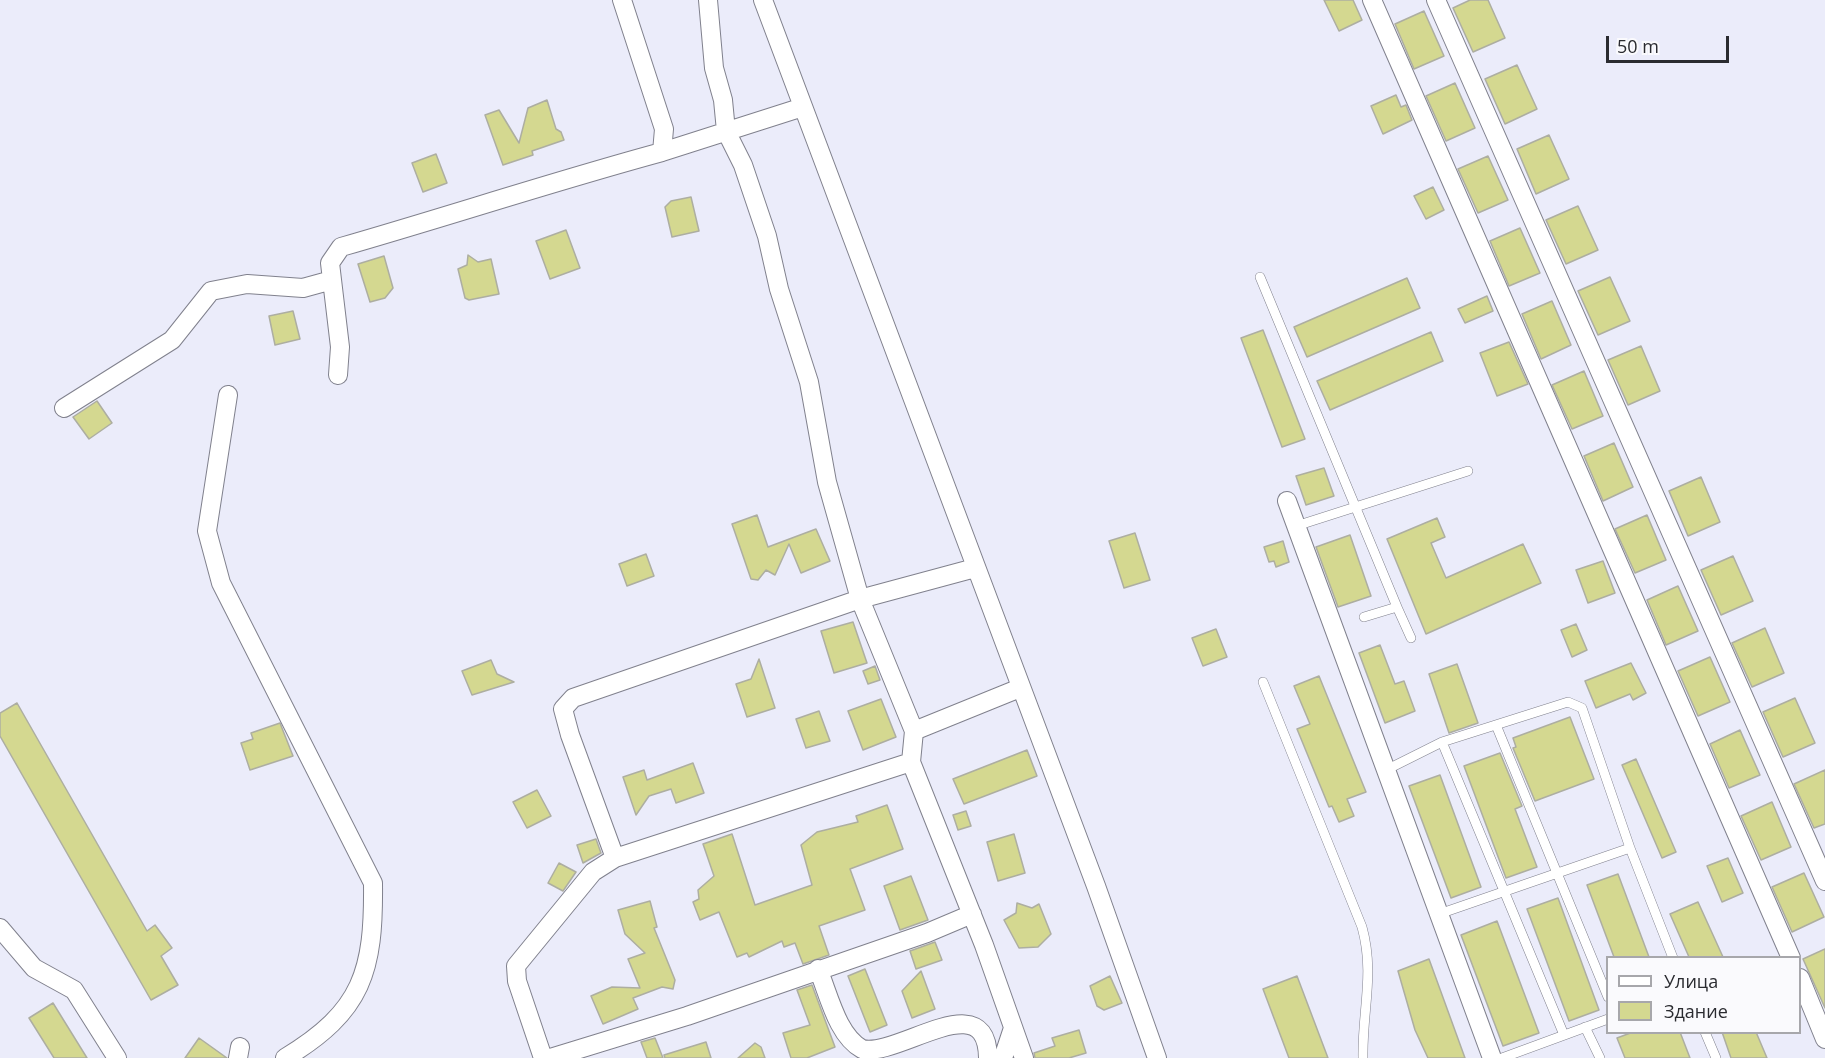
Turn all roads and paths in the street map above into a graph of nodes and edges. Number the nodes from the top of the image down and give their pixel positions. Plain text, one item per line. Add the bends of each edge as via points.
1 (622, 0) edge
2 (708, 0) edge
3 (763, 0) edge
4 (1372, 0) edge
5 (1436, 0) edge
6 (803, 107) junction
7 (726, 131) junction
8 (663, 152) junction
9 (1260, 277) dead end
10 (332, 280) junction
11 (338, 375) dead end
12 (228, 395) dead end
13 (64, 408) dead end
14 (1468, 471) dead end
15 (1287, 501) dead end
16 (1357, 507) junction
17 (1296, 526) junction
18 (975, 568) junction
19 (860, 599) junction
20 (1396, 607) junction
21 (1364, 617) dead end
22 (1411, 638) dead end
23 (1263, 682) dead end
24 (1020, 688) junction
25 (1496, 725) junction
26 (914, 731) junction
27 (1442, 742) junction
28 (911, 762) junction
29 (1386, 770) junction
30 (1630, 848) junction
31 (615, 858) junction
32 (1557, 871) junction
33 (1825, 881) edge
34 (1502, 891) junction
35 (972, 914) junction
36 (1439, 914) junction
37 (0, 928) edge
38 (1673, 956) edge
39 (1791, 956) edge
40 (818, 969) junction
41 (1801, 980) edge
42 (1606, 992) edge
43 (1606, 1020) edge
44 (1585, 1027) junction
45 (1012, 1028) junction
46 (1706, 1034) edge
47 (1564, 1035) junction
48 (1825, 1039) edge
49 (117, 1058) edge
50 (285, 1058) edge
51 (543, 1058) edge
52 (550, 1058) edge
53 (988, 1058) edge
54 (1003, 1058) edge
55 (1024, 1058) edge
56 (1157, 1058) edge
57 (1363, 1058) edge
58 (1492, 1058) edge
59 (1502, 1058) edge
60 (1600, 1058) edge
61 (1716, 1058) edge

1 - 8 street via 664,129
2 - 7 street via 714,68
3 - 6 street
4 - 39 street
5 - 33 street
6 - 7 street
6 - 18 street
7 - 8 street
7 - 19 street via 743,165 763,226 808,382 827,482
8 - 10 street via 342,248 330,263
9 - 16 lane
10 - 11 street via 340,347
10 - 13 street via 303,288 247,284 211,291 172,340
12 - 50 street via 207,531 221,583 373,883 373,915 362,984 344,1011 316,1040
14 - 16 lane
15 - 17 street
16 - 17 lane
16 - 20 lane
17 - 29 street
18 - 19 street
18 - 24 street
19 - 26 street
19 - 31 street via 573,698 563,709
20 - 21 lane
20 - 22 lane
23 - 57 lane via 1369,950
24 - 26 street
24 - 56 street
25 - 27 lane
25 - 30 lane via 1568,702 1582,708
25 - 32 lane
26 - 28 street
27 - 29 lane
27 - 34 lane
28 - 31 street
28 - 35 street
29 - 36 street
30 - 32 lane
30 - 38 lane
31 - 51 street via 592,872 516,966 517,981
32 - 34 lane
32 - 42 lane
34 - 36 lane
34 - 47 lane
35 - 40 street
35 - 45 street
36 - 58 street
37 - 49 street via 34,968 74,990
40 - 52 street via 687,1016
40 - 53 street via 845,1035 863,1050 886,1054 963,1026 981,1032 988,1042
41 - 48 street
43 - 44 lane
44 - 47 lane
44 - 60 lane
45 - 54 street
45 - 55 street
46 - 61 lane
47 - 59 lane

